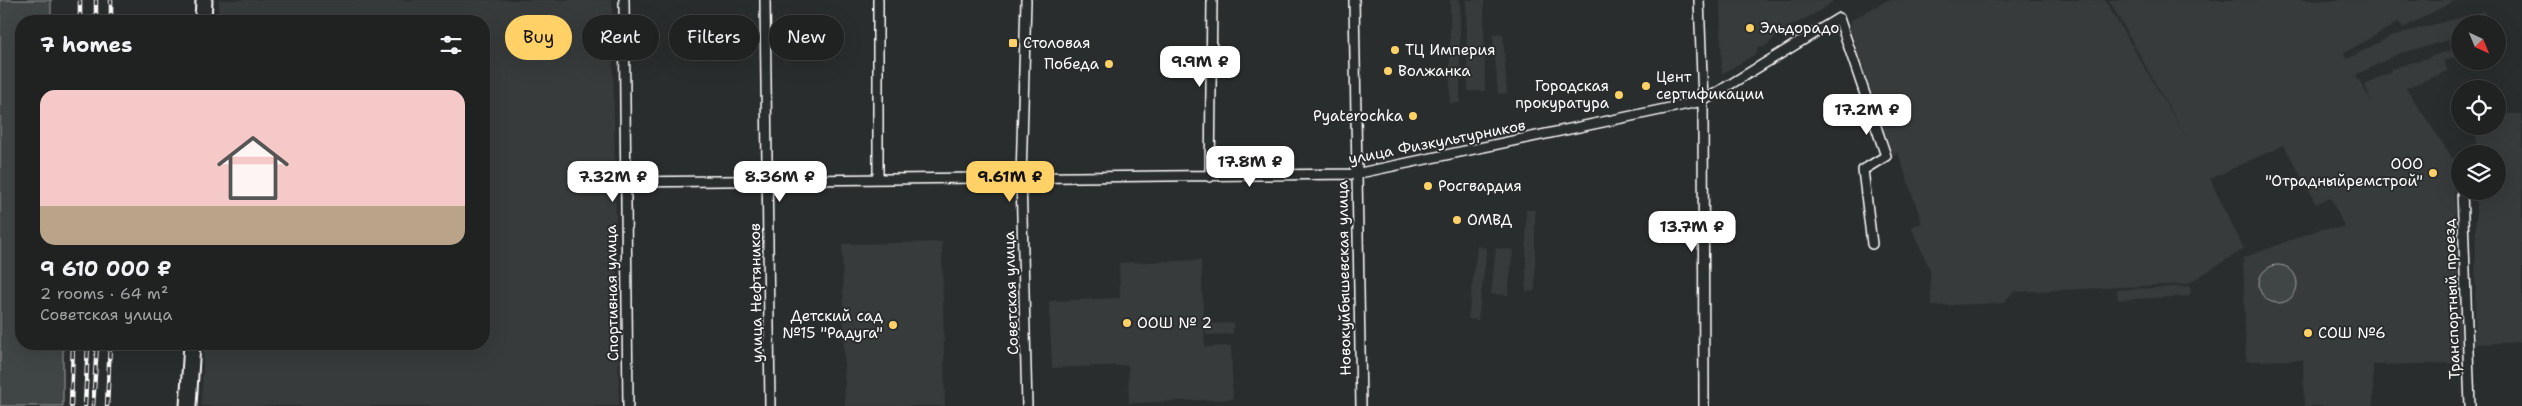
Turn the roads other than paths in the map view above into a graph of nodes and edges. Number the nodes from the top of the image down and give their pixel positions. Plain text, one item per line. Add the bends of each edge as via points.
1 (204, 0) edge
2 (624, 0) edge
3 (765, 0) edge
4 (878, 0) edge
5 (1026, 0) edge
6 (1212, 0) edge
7 (1354, 0) edge
8 (1700, 0) edge
9 (203, 15) edge
10 (1703, 101) junction
11 (1355, 174) junction
12 (1210, 177) junction
13 (878, 178) junction
14 (1021, 178) junction
15 (768, 180) junction
16 (624, 182) junction
17 (2462, 200) edge
18 (1872, 244) dead end
19 (192, 350) edge
20 (188, 406) edge
21 (628, 406) edge
22 (770, 406) edge
23 (1027, 406) edge
24 (1361, 406) edge
25 (1704, 406) edge
26 (2470, 406) edge

1 - 9 main road
2 - 16 street, Спортивная улица
3 - 15 street, улица Нефтяников
4 - 13 street
5 - 14 street, Советская улица
6 - 12 street
7 - 11 street, Новокуйбышевская улица
8 - 10 street
10 - 11 street, улица Физкультурников
10 - 18 street, улица Физкультурников via 1839,18 1886,156 1864,170
10 - 25 street
11 - 12 street, улица Физкультурников
11 - 24 street, Новокуйбышевская улица
12 - 14 street, улица Физкультурников
13 - 14 street, улица Физкультурников
13 - 15 street, улица Физкультурников
14 - 23 street, Советская улица
15 - 16 street, улица Физкультурников
15 - 22 street, улица Нефтяников
16 - 21 street, Спортивная улица
17 - 26 street, Транспортный проезд
19 - 20 main road

